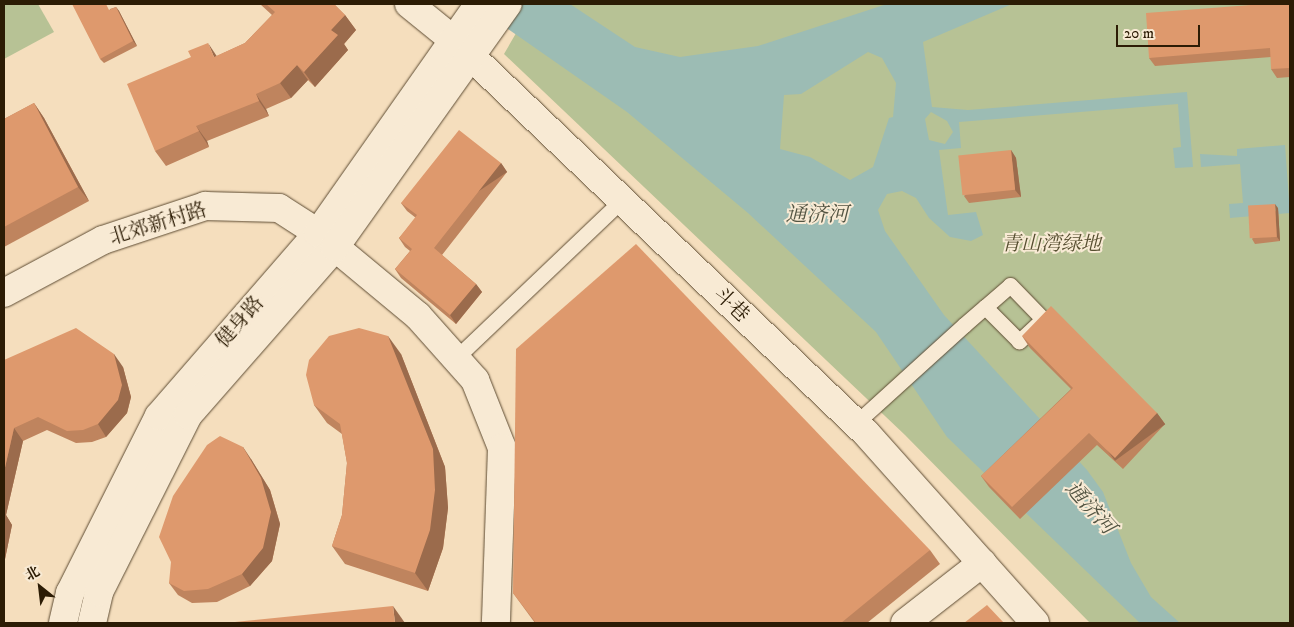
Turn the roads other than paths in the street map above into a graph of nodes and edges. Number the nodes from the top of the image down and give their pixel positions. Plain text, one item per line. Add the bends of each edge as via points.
1 (409, 4) edge
2 (479, 4) edge
3 (508, 4) edge
4 (465, 50) junction
5 (622, 200) junction
6 (326, 240) junction
7 (4, 293) edge
8 (985, 306) dead end
9 (456, 358) junction
10 (856, 423) junction
11 (982, 563) junction
12 (63, 623) edge
13 (92, 623) edge
14 (496, 623) edge
15 (906, 623) edge
16 (1035, 623) edge

1 - 4 street, 斗巷
2 - 4 street
3 - 4 street
4 - 5 street, 斗巷
4 - 6 street, 健身路
5 - 9 lane
5 - 10 street, 斗巷
6 - 7 street, 北郊新村路 via 279,208 205,206 104,240
6 - 9 street, 北郊新村路 via 418,316
6 - 12 street, 健身路 via 159,416 70,594
6 - 13 street, 健身路 via 188,415 99,592
8 - 10 lane
9 - 14 street, 北郊新村路 via 475,380 502,448
10 - 11 street, 斗巷
11 - 15 street
11 - 16 street, 斗巷

